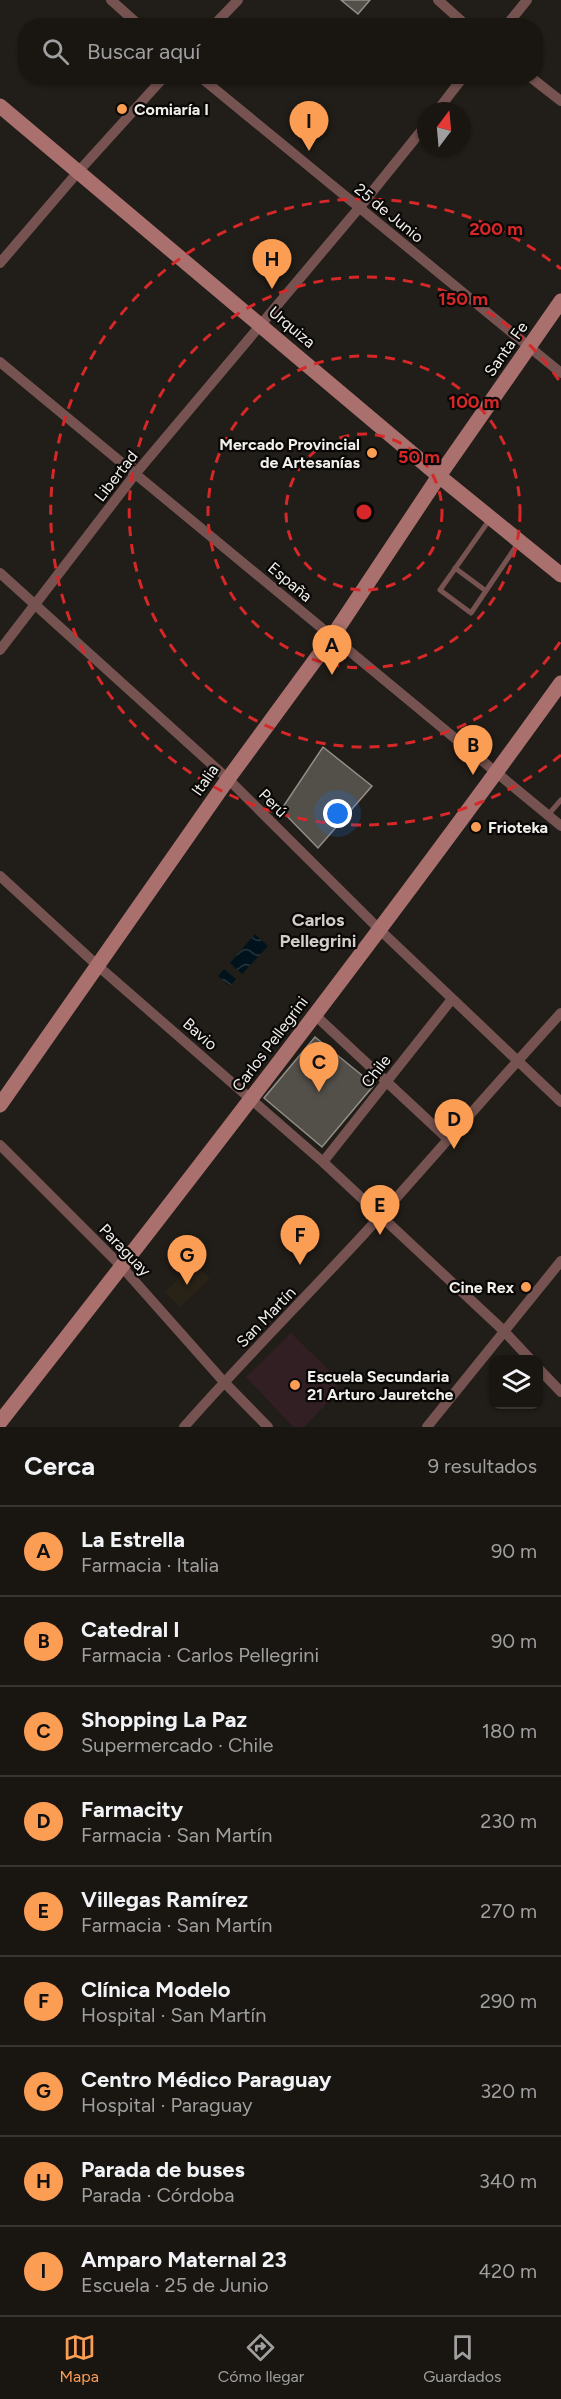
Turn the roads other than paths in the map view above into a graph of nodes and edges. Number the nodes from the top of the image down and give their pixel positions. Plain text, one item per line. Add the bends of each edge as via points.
1 (111, 0) edge
2 (238, 0) edge
3 (438, 0) edge
4 (526, 0) edge
5 (131, 18) edge
6 (221, 18) edge
7 (458, 18) edge
8 (512, 18) edge
9 (158, 84) edge
10 (209, 84) edge
11 (459, 84) edge
12 (539, 84) edge
13 (561, 101) edge
14 (444, 102) edge
15 (0, 106) edge
16 (417, 136) edge
17 (78, 172) junction
18 (359, 208) junction
19 (0, 263) edge
20 (561, 301) edge
21 (260, 324) junction
22 (530, 347) junction
23 (0, 362) edge
24 (561, 373) edge
25 (136, 474) junction
26 (439, 476) junction
27 (491, 517) junction
28 (520, 541) junction
29 (456, 568) junction
30 (0, 573) edge
31 (561, 575) edge
32 (486, 591) junction
33 (35, 604) junction
34 (332, 637) junction
35 (0, 650) edge
36 (561, 683) edge
37 (497, 772) junction
38 (228, 779) junction
39 (561, 800) edge
40 (548, 815) junction
41 (561, 826) edge
42 (0, 876) edge
43 (380, 930) junction
44 (98, 966) junction
45 (452, 999) junction
46 (561, 1013) edge
47 (315, 1015) junction
48 (516, 1062) junction
49 (387, 1082) junction
50 (252, 1098) junction
51 (561, 1102) edge
52 (0, 1105) edge
53 (448, 1139) junction
54 (0, 1145) edge
55 (323, 1162) junction
56 (380, 1216) junction
57 (561, 1261) edge
58 (122, 1267) junction
59 (504, 1331) junction
60 (527, 1355) edge
61 (543, 1373) edge
62 (224, 1382) junction
63 (561, 1392) edge
64 (0, 1422) edge
65 (184, 1427) edge
66 (268, 1427) edge
67 (427, 1427) edge

1 - 5 street
2 - 6 street
3 - 7 street
4 - 8 street
9 - 17 street
10 - 18 street, 25 de Junio
11 - 14 street
12 - 13 street
15 - 17 street, Urquiza
16 - 18 street, Libertad
17 - 19 street
17 - 21 street, Urquiza
18 - 21 street, Libertad
18 - 22 street, 25 de Junio
20 - 22 street, Santa Fe
21 - 25 street, Libertad
21 - 26 street, Urquiza
22 - 24 street, 25 de Junio
22 - 26 street, Santa Fe
23 - 25 street, España
25 - 33 street, Libertad
25 - 34 street, España
26 - 27 street, Urquiza
26 - 34 street, Italia
27 - 28 street, Urquiza
27 - 29 lane
28 - 31 street, Urquiza
28 - 32 lane
29 - 32 lane
29 - 32 lane via 440,590 471,613
30 - 33 street, Perú
33 - 35 street, Libertad
33 - 38 street, Perú
34 - 37 street, España
34 - 38 street, Italia
36 - 37 street, Carlos Pellegrini
37 - 40 street, España
37 - 43 street, Carlos Pellegrini
38 - 43 street, Perú
38 - 44 street, Italia
39 - 40 lane
40 - 41 street, España
42 - 44 street, Bavio
43 - 45 street, Perú
43 - 47 street, Carlos Pellegrini
44 - 50 street, Bavio
44 - 52 street, Italia
45 - 48 street, Perú
45 - 49 street, Chile
46 - 48 street, San Martín
47 - 49 street
47 - 50 street, Carlos Pellegrini
48 - 51 street, Perú
48 - 53 street, San Martín
49 - 53 street
49 - 55 street, Chile
50 - 55 street, Bavio
50 - 58 street, Carlos Pellegrini
53 - 56 street, San Martín
54 - 58 street, Paraguay
55 - 56 street, Bavio
56 - 59 street, Bavio
56 - 62 street, San Martín
57 - 59 street
58 - 62 street, Paraguay
58 - 64 street, Carlos Pellegrini
59 - 60 street, Bavio
59 - 67 street
61 - 63 street
62 - 65 street, San Martín
62 - 66 street, Paraguay

